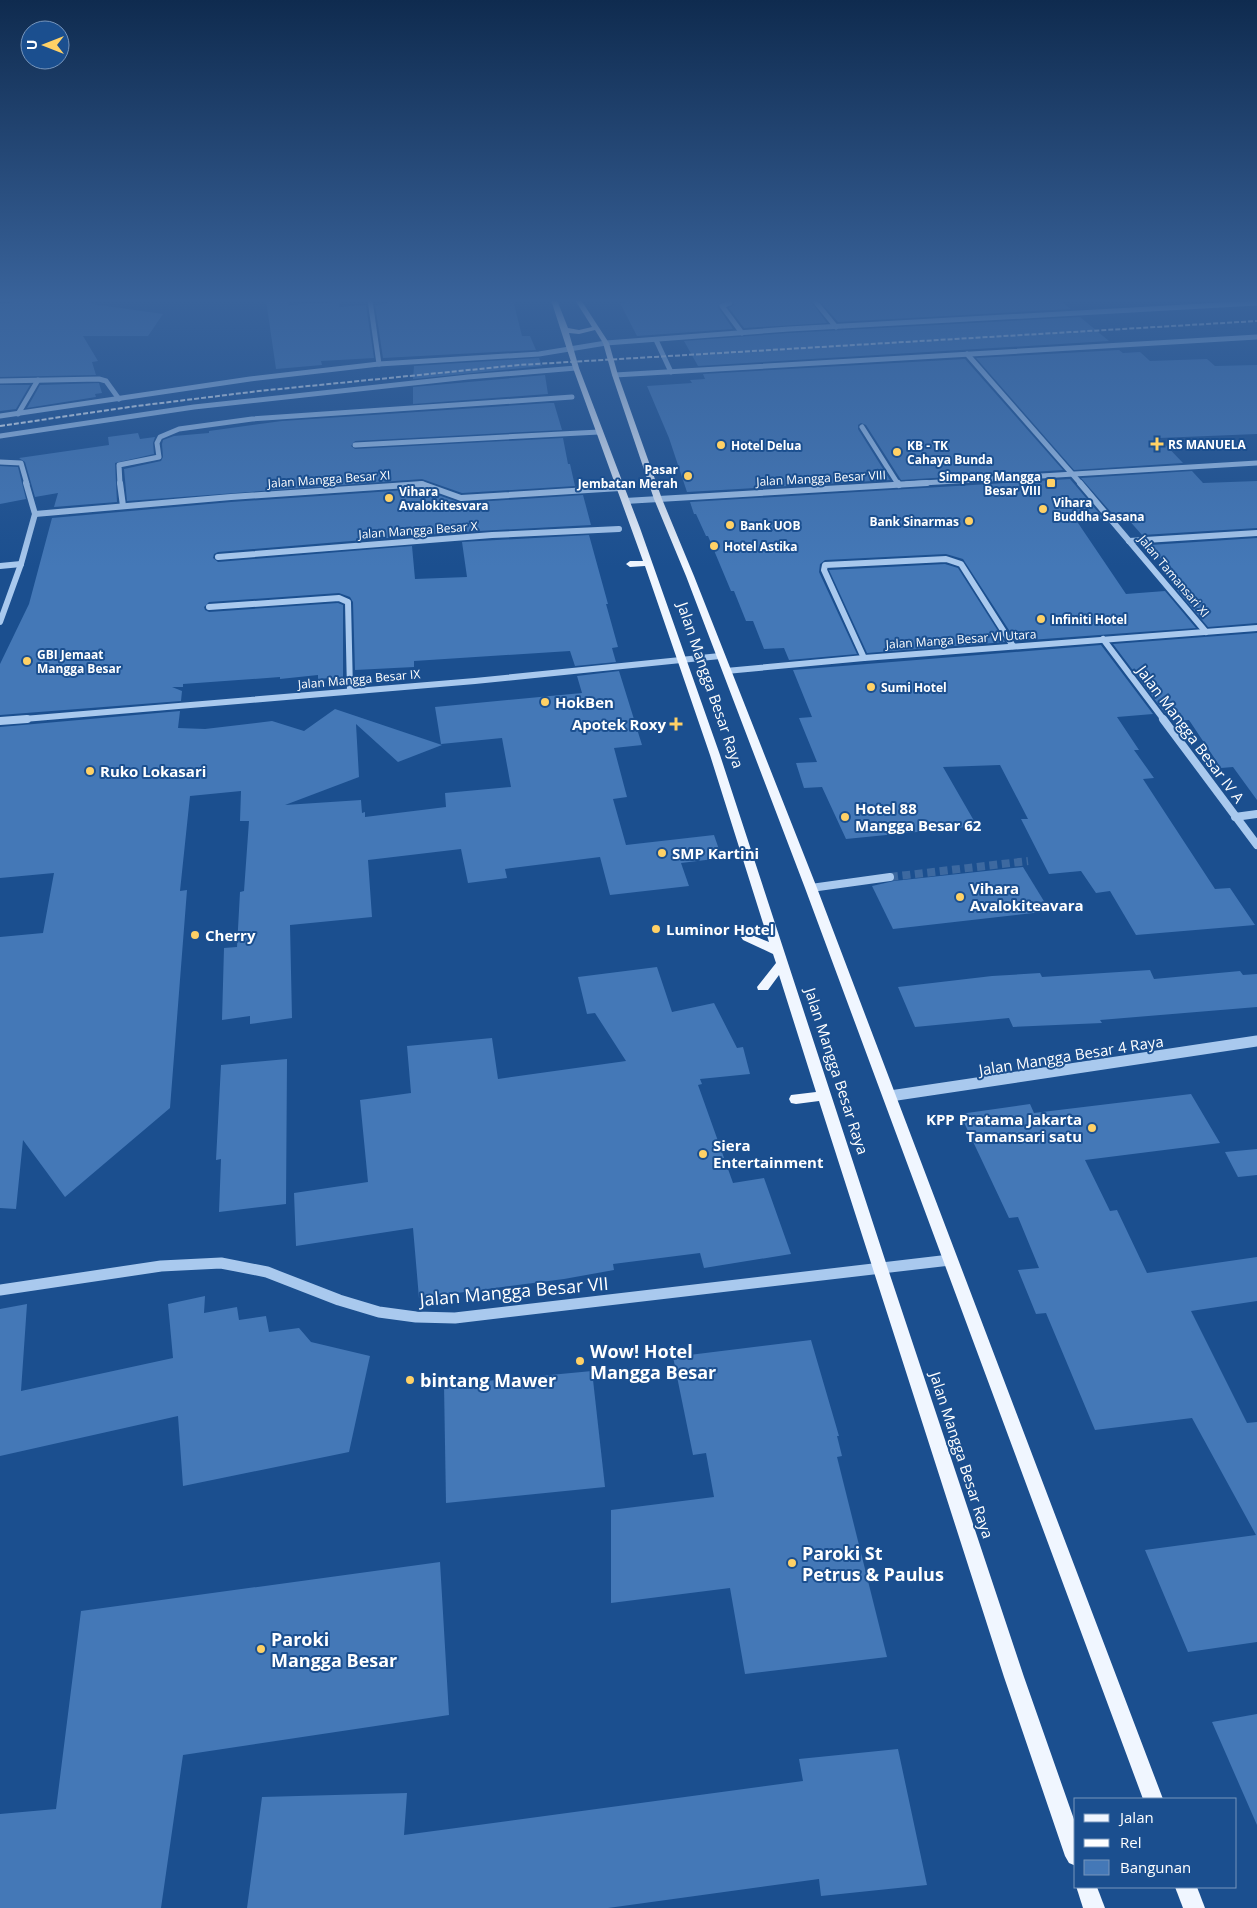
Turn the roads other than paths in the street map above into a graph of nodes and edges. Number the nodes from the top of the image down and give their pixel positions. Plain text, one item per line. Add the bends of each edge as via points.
1 (33, 389) edge
2 (111, 389) edge
3 (184, 389) edge
4 (357, 389) edge
5 (584, 389) edge
6 (620, 389) edge
7 (998, 389) edge
8 (572, 397) dead end
9 (119, 399) junction
10 (18, 414) junction
11 (0, 416) edge
12 (862, 427) dead end
13 (599, 432) junction
14 (0, 436) edge
15 (356, 445) dead end
16 (0, 462) edge
17 (1257, 463) edge
18 (1073, 475) junction
19 (899, 485) junction
20 (623, 494) junction
21 (658, 499) junction
22 (123, 506) junction
23 (35, 514) junction
24 (619, 529) dead end
25 (1257, 533) edge
26 (1129, 541) junction
27 (218, 556) dead end
28 (648, 563) junction
29 (21, 564) junction
30 (630, 564) dead end
31 (0, 566) edge
32 (210, 608) dead end
33 (0, 622) edge
34 (1257, 628) edge
35 (1206, 632) junction
36 (1103, 639) junction
37 (1013, 646) junction
38 (720, 656) junction
39 (864, 658) junction
40 (682, 659) junction
41 (726, 670) junction
42 (350, 691) junction
43 (0, 721) edge
44 (1255, 815) edge
45 (1235, 817) junction
46 (1257, 846) edge
47 (890, 877) tunnel mouth
48 (811, 888) junction
49 (747, 936) dead end
50 (779, 958) junction
51 (763, 987) dead end
52 (1257, 1041) edge
53 (824, 1096) junction
54 (890, 1096) junction
55 (796, 1098) dead end
56 (950, 1260) junction
57 (880, 1268) junction
58 (0, 1290) edge
59 (1153, 1798) edge
60 (1074, 1850) edge
61 (1086, 1888) edge
62 (1186, 1888) edge
63 (1094, 1908) edge
64 (1194, 1908) edge

1 - 10 street
2 - 9 street
3 - 9 street
4 - 14 street via 194,407
5 - 13 main road, Jalan Mangga Besar Raya
6 - 21 main road, Jalan Mangga Besar Raya
7 - 18 street, Jalan Tamansari XI
8 - 22 street via 363,410 179,428 160,437 156,443 159,457 119,465
9 - 10 street
10 - 11 street
12 - 19 street
13 - 15 street
13 - 20 main road, Jalan Mangga Besar Raya
16 - 23 street via 21,463
17 - 18 street, Jalan Mangga Besar VIII
18 - 19 street, Jalan Mangga Besar VIII
18 - 26 street, Jalan Tamansari XI
19 - 21 street, Jalan Mangga Besar VIII
20 - 21 street, Jalan Mangga Besar VIII
20 - 22 street, Jalan Mangga Besar XI via 461,498 448,496 422,484
20 - 28 main road, Jalan Mangga Besar Raya
21 - 38 main road, Jalan Mangga Besar Raya
22 - 23 street, Jalan Mangga Besar XI
23 - 29 street
24 - 27 street, Jalan Mangga Besar X via 492,535
25 - 26 street
26 - 35 street, Jalan Tamansari XI
28 - 30 main road
28 - 40 main road, Jalan Mangga Besar Raya
29 - 31 street
29 - 33 street
32 - 42 street via 344,599 348,602
34 - 35 street, Jalan Manga Besar VI Utara
35 - 36 street, Jalan Manga Besar VI Utara
36 - 37 street, Jalan Manga Besar VI Utara
36 - 45 street, Jalan Mangga Besar IV A
37 - 39 street, Jalan Manga Besar VI Utara
37 - 39 street via 961,564 955,560 825,565 824,570
38 - 40 street, Jalan Mangga Besar IX
38 - 41 main road, Jalan Mangga Besar Raya
39 - 41 street, Jalan Manga Besar VI Utara
40 - 42 street, Jalan Mangga Besar IX
40 - 50 main road, Jalan Mangga Besar Raya
41 - 48 main road, Jalan Mangga Besar Raya
42 - 43 street, Jalan Mangga Besar IX
44 - 45 street
45 - 46 street, Jalan Mangga Besar IV A
47 - 48 street
48 - 54 main road, Jalan Mangga Besar Raya
49 - 50 main road
50 - 51 main road
50 - 53 main road, Jalan Mangga Besar Raya
52 - 54 street, Jalan Mangga Besar 4 Raya
53 - 55 main road
53 - 57 main road, Jalan Mangga Besar Raya
54 - 56 main road, Jalan Mangga Besar Raya
56 - 57 street, Jalan Mangga Besar VII
56 - 59 main road, Jalan Mangga Besar Raya
57 - 58 street, Jalan Mangga Besar VII via 425,1319 395,1316 354,1305 262,1270 220,1263 150,1267
57 - 60 main road, Jalan Mangga Besar Raya
61 - 63 main road
62 - 64 main road

